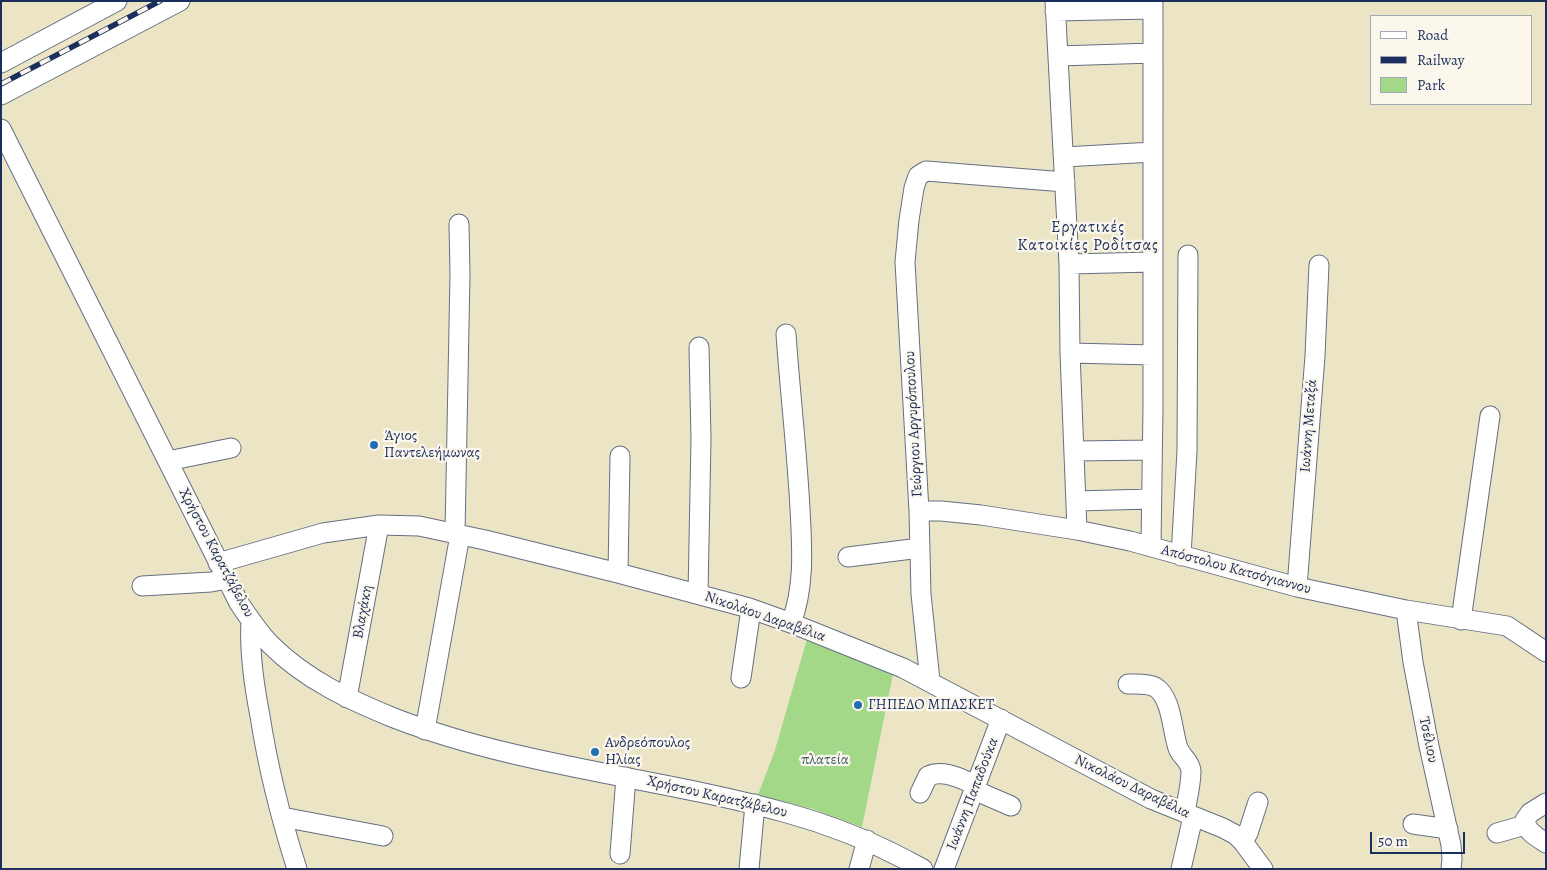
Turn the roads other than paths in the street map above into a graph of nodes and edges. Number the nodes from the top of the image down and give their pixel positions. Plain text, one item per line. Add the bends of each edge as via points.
1 (117, 1) edge
2 (180, 1) edge
3 (1153, 5) edge
4 (1055, 6) edge
5 (1153, 53) junction
6 (1058, 56) junction
7 (1, 63) edge
8 (1, 95) edge
9 (1, 129) edge
10 (1153, 152) junction
11 (1064, 157) junction
12 (1065, 182) junction
13 (459, 224) dead end
14 (1188, 256) dead end
15 (1153, 262) junction
16 (1069, 264) junction
17 (1319, 265) dead end
18 (786, 334) dead end
19 (699, 347) dead end
20 (1070, 353) junction
21 (1154, 355) junction
22 (1490, 416) dead end
23 (231, 448) dead end
24 (1152, 450) junction
25 (1074, 451) junction
26 (620, 456) dead end
27 (168, 461) junction
28 (1151, 499) junction
29 (1076, 500) junction
30 (919, 511) junction
31 (378, 525) junction
32 (1077, 530) junction
33 (457, 534) junction
34 (1151, 546) junction
35 (920, 548) junction
36 (1181, 556) junction
37 (848, 557) dead end
38 (222, 571) junction
39 (618, 573) junction
40 (142, 586) dead end
41 (1296, 588) junction
42 (698, 594) junction
43 (751, 609) junction
44 (1406, 610) junction
45 (1462, 620) junction
46 (251, 621) junction
47 (792, 623) junction
48 (1546, 652) edge
49 (741, 678) dead end
50 (930, 682) junction
51 (1128, 684) dead end
52 (347, 698) junction
53 (1001, 719) junction
54 (425, 730) junction
55 (626, 777) junction
56 (975, 788) junction
57 (920, 793) dead end
58 (1258, 802) dead end
59 (1546, 802) edge
60 (754, 804) junction
61 (1011, 806) dead end
62 (1189, 815) junction
63 (282, 817) junction
64 (1413, 824) dead end
65 (1525, 825) junction
66 (1448, 829) junction
67 (1497, 833) dead end
68 (383, 836) dead end
69 (867, 840) junction
70 (1243, 842) junction
71 (1546, 843) edge
72 (620, 854) dead end
73 (297, 869) edge
74 (749, 869) edge
75 (859, 869) edge
76 (923, 869) edge
77 (944, 869) edge
78 (1182, 869) edge
79 (1264, 869) edge
80 (1451, 869) edge

1 - 7 street
2 - 8 street
3 - 4 street
3 - 5 street
4 - 6 street
5 - 6 street
5 - 10 street
6 - 11 street
9 - 27 street, Χρήστου Καρατζάβελου
10 - 11 street
10 - 15 street
11 - 12 street
12 - 16 street
12 - 30 street, Γεώργιου Αργυρόπουλου via 926,171 918,176 907,236 906,262
13 - 33 street
14 - 36 street via 1187,451
15 - 16 street
15 - 21 street
16 - 20 street
17 - 41 street, Ιωάννη Μεταξά
18 - 47 street via 797,455 802,564
19 - 42 street
20 - 21 street
20 - 25 street
21 - 24 street
22 - 45 street
23 - 27 street
24 - 25 street
24 - 28 street
25 - 29 street
26 - 39 street
27 - 38 street, Χρήστου Καρατζάβελου
28 - 29 street
28 - 34 street
29 - 32 street
30 - 32 street, Απόστολου Κατσόγιαννου via 941,510
30 - 35 street, Γεώργιου Αργυρόπουλου
31 - 33 street, Νικολάου Δαραβέλια via 419,526
31 - 38 street, Νικολάου Δαραβέλια via 323,534
31 - 52 street, Βλαχάκη
32 - 34 street, Απόστολου Κατσόγιαννου
33 - 39 street, Νικολάου Δαραβέλια
33 - 54 street
34 - 36 street, Απόστολου Κατσόγιαννου
35 - 37 street
35 - 50 street, Γεώργιου Αργυρόπουλου
36 - 41 street, Απόστολου Κατσόγιαννου
38 - 40 street, Νικολάου Δαραβέλια via 211,582
38 - 46 street, Χρήστου Καρατζάβελου
39 - 42 street, Νικολάου Δαραβέλια
41 - 44 street, Απόστολου Κατσόγιαννου
42 - 43 street, Νικολάου Δαραβέλια
43 - 47 street, Νικολάου Δαραβέλια
43 - 49 street
44 - 45 street, Απόστολου Κατσόγιαννου
44 - 66 street, Τσέλιου via 1429,746
45 - 48 street, Απόστολου Κατσόγιαννου via 1507,626
46 - 52 street, Χρήστου Καρατζάβελου via 271,645 296,666
46 - 63 street via 256,698
47 - 50 street, Νικολάου Δαραβέλια
50 - 53 street, Νικολάου Δαραβέλια
51 - 62 street via 1156,687 1163,696 1178,749 1189,761 1191,769
52 - 54 street, Χρήστου Καρατζάβελου
53 - 56 street, Ιωάννη Παπαδούκα
53 - 62 street, Νικολάου Δαραβέλια via 1151,799
54 - 55 street, Χρήστου Καρατζάβελου via 475,745
55 - 60 street, Χρήστου Καρατζάβελου
55 - 72 street
56 - 57 street via 947,774 935,773 928,776
56 - 61 street
56 - 77 street, Ιωάννη Παπαδούκα
58 - 70 street
59 - 65 street via 1530,813 1524,820
60 - 69 street, Χρήστου Καρατζάβελου via 826,824
60 - 74 street
62 - 70 street, Νικολάου Δαραβέλια via 1222,828
62 - 78 street
63 - 68 street
63 - 73 street
64 - 66 street
65 - 67 street
65 - 71 street
66 - 80 street, Τσέλιου via 1452,845
69 - 75 street
69 - 76 street, Χρήστου Καρατζάβελου
70 - 79 street, Νικολάου Δαραβέλια

